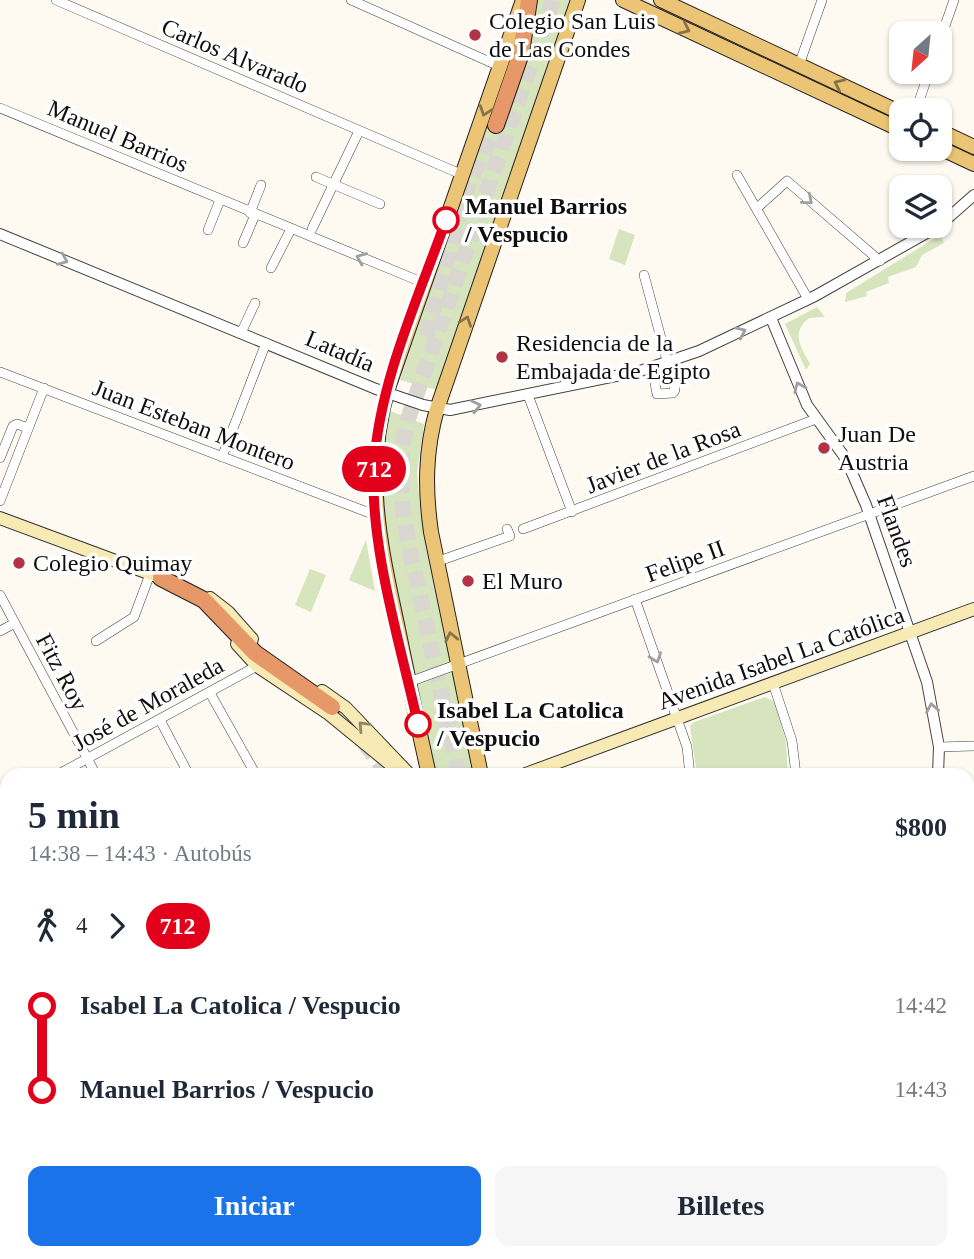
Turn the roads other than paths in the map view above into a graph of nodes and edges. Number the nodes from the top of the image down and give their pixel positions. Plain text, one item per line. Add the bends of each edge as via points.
1 (56, 0) edge
2 (351, 0) edge
3 (523, 0) edge
4 (529, 0) edge
5 (578, 0) edge
6 (623, 0) edge
7 (661, 0) edge
8 (822, 0) edge
9 (954, 0) edge
10 (688, 6) edge
11 (947, 21) edge
12 (799, 65) junction
13 (500, 67) junction
14 (889, 107) edge
15 (0, 108) edge
16 (889, 124) edge
17 (496, 125) tunnel mouth
18 (359, 131) junction
19 (952, 137) edge
20 (974, 147) edge
21 (952, 154) edge
22 (974, 164) edge
23 (463, 175) junction
24 (737, 175) dead end
25 (316, 177) dead end
26 (261, 185) dead end
27 (333, 185) junction
28 (974, 195) edge
29 (220, 200) junction
30 (380, 204) dead end
31 (757, 208) junction
32 (253, 214) junction
33 (952, 214) edge
34 (290, 229) junction
35 (313, 229) dead end
36 (208, 230) dead end
37 (0, 234) edge
38 (918, 238) edge
39 (243, 243) dead end
40 (880, 261) junction
41 (271, 268) dead end
42 (644, 275) dead end
43 (424, 283) junction
44 (808, 299) junction
45 (255, 303) dead end
46 (771, 318) junction
47 (242, 333) junction
48 (266, 343) junction
49 (666, 363) junction
50 (652, 367) junction
51 (0, 372) edge
52 (44, 388) junction
53 (386, 392) junction
54 (528, 394) junction
55 (436, 409) junction
56 (816, 419) junction
57 (28, 428) junction
58 (222, 457) junction
59 (0, 458) edge
60 (0, 468) edge
61 (11, 473) junction
62 (974, 476) edge
63 (0, 501) edge
64 (572, 512) junction
65 (869, 514) junction
66 (375, 515) junction
67 (0, 518) edge
68 (508, 529) dead end
69 (523, 529) dead end
70 (436, 562) junction
71 (155, 576) junction
72 (0, 595) edge
73 (635, 600) junction
74 (974, 609) edge
75 (15, 623) junction
76 (0, 631) edge
77 (911, 632) junction
78 (96, 641) dead end
79 (457, 664) junction
80 (257, 666) junction
81 (409, 682) junction
82 (774, 682) junction
83 (210, 692) junction
84 (332, 707) tunnel mouth
85 (677, 718) junction
86 (160, 720) junction
87 (974, 746) edge
88 (939, 747) junction
89 (87, 759) junction
90 (70, 768) edge
91 (92, 768) edge
92 (185, 768) edge
93 (252, 768) edge
94 (395, 768) edge
95 (402, 768) edge
96 (427, 768) edge
97 (479, 768) edge
98 (542, 768) edge
99 (690, 768) edge
100 (795, 768) edge
101 (938, 768) edge

1 - 18 street, Carlos Alvarado
2 - 13 street
3 - 13 main road
4 - 17 highway via 521,53
55 -> 5 main road
6 -> 16 main road
7 - 10 main road
8 - 12 street
9 - 11 street
10 - 12 main road
14 -> 12 main road
13 -> 23 main road
15 - 29 street, Manuel Barrios
18 - 23 street, Carlos Alvarado
18 - 27 street
19 - 20 main road
21 - 22 main road
23 - 43 main road
24 - 31 street
25 - 27 street
26 - 32 street
27 - 30 street
27 - 35 street
28 - 33 street, Latadía
29 - 32 street, Manuel Barrios
29 - 36 street
31 -> 40 street via 787,181
31 - 44 street
32 - 34 street, Manuel Barrios
32 - 39 street
34 - 41 street
43 -> 34 street, Manuel Barrios
37 -> 47 street, Latadía
38 - 40 street, Latadía
40 - 44 street, Latadía
42 - 49 street
43 - 53 main road
44 - 46 street, Latadía
45 - 47 street
49 -> 46 street, Latadía
56 -> 46 street, Flandes
47 - 48 street, Latadía
48 - 53 street, Latadía
48 - 58 street
49 - 50 street, Latadía
49 - 50 street via 673,393 657,394
50 - 54 street, Latadía
51 - 52 street, Juan Esteban Montero
52 - 57 street
52 - 58 street, Juan Esteban Montero
53 - 55 street, Latadía
53 - 66 main road via 375,456
55 -> 54 street, Latadía via 464,409
54 - 64 street
55 - 70 main road via 425,476
56 - 64 street, Javier de la Rosa
56 - 65 street, Flandes via 846,459
57 - 59 street via 13,426
57 - 61 street
58 - 66 street, Juan Esteban Montero
60 - 61 street
61 - 63 street
62 - 65 street, Felipe II
64 - 69 street, Javier de la Rosa
65 - 73 street, Felipe II
65 - 77 street, Flandes
66 - 81 main road
67 - 71 main road
68 - 70 street via 510,536
79 -> 70 main road
71 - 78 street via 134,617
71 - 80 main road via 202,605
71 - 84 highway via 204,600 255,653
95 -> 71 main road via 346,708 271,657 221,607 197,591
72 - 75 street, Fitz Roy
73 - 79 street, Felipe II
73 -> 85 street
74 - 77 main road, Avenida Isabel La Católica
75 - 76 street, Fitz Roy
75 - 89 street, Fitz Roy
77 - 82 main road, Avenida Isabel La Católica
88 -> 77 street, Flandes via 927,682
79 - 81 street, Felipe II
79 - 97 main road
80 - 83 street, José de Moraleda
80 - 94 main road via 329,714
81 - 96 main road
82 - 85 main road, Avenida Isabel La Católica
82 - 100 street
83 - 86 street, José de Moraleda
83 - 93 street
85 - 98 main road, Avenida Isabel La Católica
85 - 99 street
86 - 89 street, José de Moraleda
86 - 92 street
87 - 88 street
88 - 101 street, Flandes
89 - 90 street, José de Moraleda
89 - 91 street, Fitz Roy

